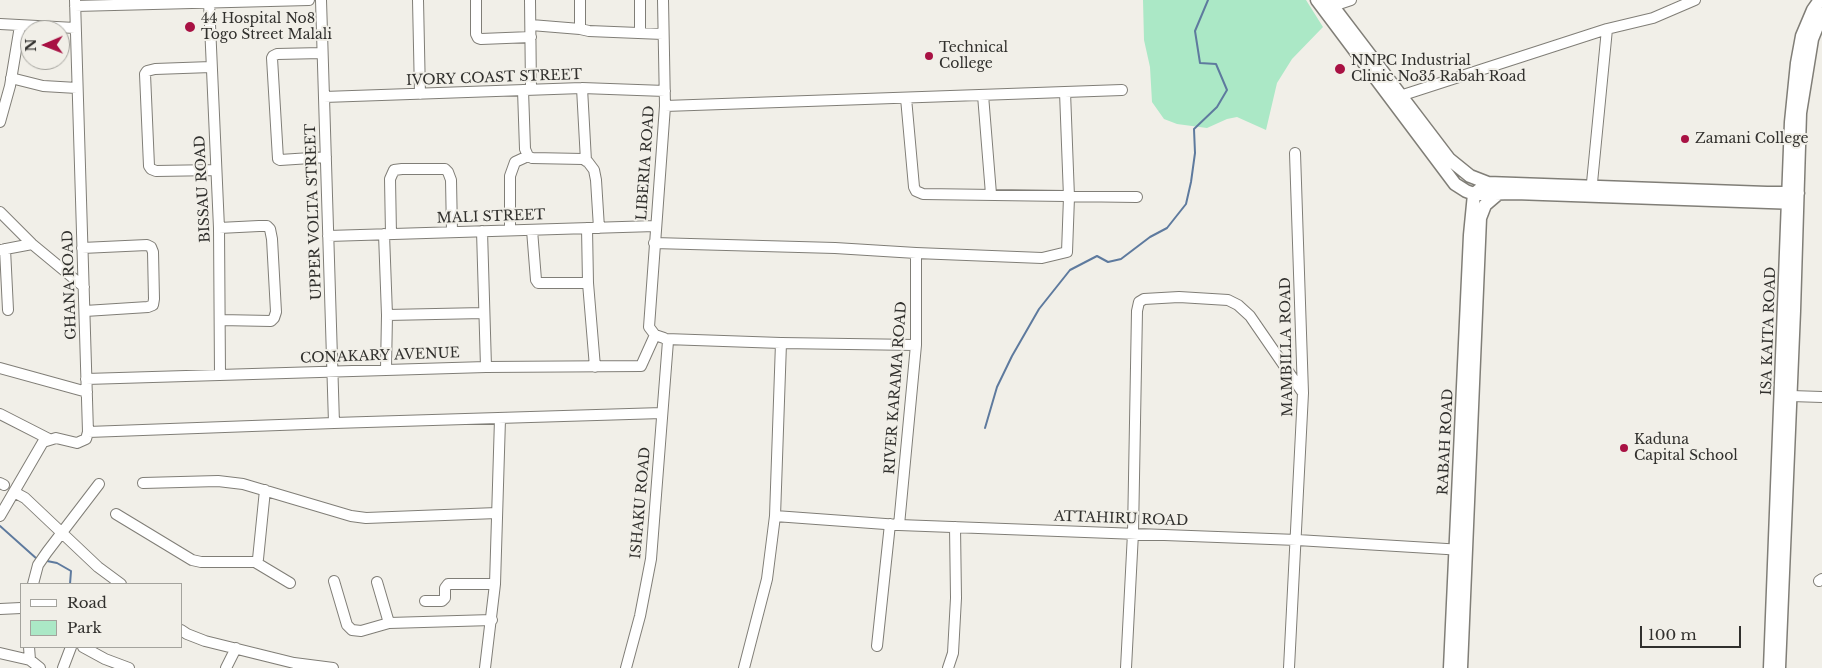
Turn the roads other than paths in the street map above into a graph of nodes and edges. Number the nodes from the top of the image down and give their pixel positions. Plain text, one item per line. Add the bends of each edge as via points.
1 (267, 0) edge
2 (309, 0) edge
3 (321, 0) edge
4 (418, 0) edge
5 (476, 0) edge
6 (530, 0) edge
7 (580, 0) edge
8 (640, 0) edge
9 (663, 0) edge
10 (1317, 0) edge
11 (1351, 0) edge
12 (1695, 0) edge
13 (1820, 0) edge
14 (220, 1) edge
15 (209, 2) junction
16 (75, 3) edge
17 (1330, 3) edge
18 (1822, 14) edge
19 (0, 24) edge
20 (531, 25) junction
21 (20, 26) joint
22 (70, 28) edge
23 (75, 28) junction
24 (580, 29) junction
25 (1607, 29) junction
26 (640, 32) junction
27 (663, 34) junction
28 (531, 37) junction
29 (322, 53) junction
30 (211, 67) junction
31 (11, 78) junction
32 (77, 88) junction
33 (582, 88) junction
34 (527, 90) junction
35 (1122, 90) dead end
36 (665, 91) junction
37 (1064, 92) junction
38 (420, 94) junction
39 (983, 95) junction
40 (1400, 96) junction
41 (324, 97) junction
42 (906, 98) junction
43 (665, 106) junction
44 (0, 122) edge
45 (1295, 153) dead end
46 (528, 156) junction
47 (326, 157) junction
48 (586, 161) junction
49 (1462, 169) junction
50 (216, 170) junction
51 (1790, 177) junction
52 (1488, 183) junction
53 (1455, 184) junction
54 (1591, 191) junction
55 (1499, 193) junction
56 (990, 194) junction
57 (1474, 194) junction
58 (1069, 197) junction
59 (1137, 197) dead end
60 (1766, 198) junction
61 (1793, 198) junction
62 (0, 212) edge
63 (1476, 218) junction
64 (655, 226) junction
65 (219, 228) junction
66 (587, 228) junction
67 (599, 228) junction
68 (510, 229) junction
69 (532, 230) junction
70 (1788, 230) junction
71 (482, 231) junction
72 (452, 232) junction
73 (388, 234) junction
74 (328, 236) junction
75 (654, 242) junction
76 (32, 244) junction
77 (82, 248) junction
78 (2, 249) edge
79 (916, 253) junction
80 (588, 283) junction
81 (84, 287) junction
82 (8, 310) dead end
83 (84, 312) junction
84 (484, 313) junction
85 (387, 315) junction
86 (220, 320) junction
87 (652, 331) junction
88 (666, 339) junction
89 (781, 343) junction
90 (916, 345) junction
91 (486, 367) junction
92 (595, 367) junction
93 (0, 368) edge
94 (386, 369) junction
95 (333, 371) junction
96 (220, 375) junction
97 (86, 379) junction
98 (87, 392) junction
99 (1303, 393) junction
100 (1791, 396) junction
101 (1822, 397) edge
102 (662, 413) junction
103 (0, 414) edge
104 (500, 419) junction
105 (334, 423) junction
106 (88, 432) junction
107 (49, 439) junction
108 (143, 483) dead end
109 (99, 484) dead end
110 (265, 490) junction
111 (14, 492) junction
112 (497, 513) junction
113 (116, 514) dead end
114 (0, 516) edge
115 (775, 516) junction
116 (895, 525) junction
117 (955, 527) junction
118 (61, 532) junction
119 (1133, 533) junction
120 (1297, 540) junction
121 (1461, 550) junction
122 (256, 562) junction
123 (334, 581) dead end
124 (377, 582) dead end
125 (33, 583) edge
126 (120, 583) edge
127 (290, 583) dead end
128 (495, 584) junction
129 (425, 601) dead end
130 (20, 608) edge
131 (0, 609) edge
132 (492, 620) junction
133 (389, 623) junction
134 (182, 631) edge
135 (877, 646) dead end
136 (29, 648) edge
137 (71, 648) edge
138 (85, 648) edge
139 (236, 648) junction
140 (0, 653) edge
141 (30, 660) junction
142 (40, 668) edge
143 (63, 668) edge
144 (129, 668) edge
145 (226, 668) edge
146 (333, 668) edge
147 (486, 668) edge
148 (626, 668) edge
149 (744, 668) edge
150 (948, 668) edge
151 (1126, 668) edge
152 (1289, 668) edge
153 (1450, 668) edge
154 (1461, 668) edge
155 (1770, 668) edge
156 (1779, 668) edge

1 - 2 street
1 - 14 street
3 - 29 street, UPPER VOLTA STREET
4 - 38 street
5 - 28 street via 478,38
6 - 20 street
7 - 24 street
8 - 26 street
9 - 27 street, LIBERIA ROAD
10 - 53 main road
11 - 17 street
12 - 25 street via 1653,18
13 - 51 main road, ISA KAITA ROAD via 1802,36 1796,62
14 - 15 street
15 - 16 street
15 - 30 street, BISSAU ROAD
16 - 23 street, GHANA ROAD
17 - 40 main road
18 - 61 main road, ISA KAITA ROAD via 1812,39 1800,113
19 - 21 street
20 - 24 street
20 - 28 street
21 - 31 street
22 - 23 street
23 - 32 street, GHANA ROAD
24 - 26 street
25 - 40 street
25 - 54 street
26 - 27 street
27 - 36 street, LIBERIA ROAD
28 - 34 street
29 - 41 street, UPPER VOLTA STREET
29 - 47 street via 272,58 278,159
30 - 50 street, BISSAU ROAD
30 - 50 street via 155,69 145,74 149,166 156,171
31 - 32 street via 43,86
31 - 44 street
32 - 77 street, GHANA ROAD
33 - 34 street, IVORY COAST STREET
33 - 36 street, IVORY COAST STREET
33 - 48 street
34 - 38 street, IVORY COAST STREET
34 - 46 street via 525,149
35 - 37 street
36 - 43 street, LIBERIA ROAD
37 - 39 street
37 - 58 street
38 - 41 street, IVORY COAST STREET
39 - 42 street
39 - 56 street
40 - 49 main road via 1449,159
41 - 47 street, UPPER VOLTA STREET
42 - 43 street
42 - 56 street via 916,191 923,194
43 - 64 street, LIBERIA ROAD
45 - 99 street, MAMBILLA ROAD
46 - 48 street
46 - 68 street via 515,162 510,176
47 - 74 street, UPPER VOLTA STREET
48 - 67 street via 594,170 596,180
49 - 52 main road
49 - 57 main road
50 - 65 street, BISSAU ROAD
51 - 60 main road
51 - 61 main road, ISA KAITA ROAD
52 - 54 main road
52 - 57 main road
53 - 57 main road
53 - 63 main road
54 - 55 main road
54 - 60 main road
55 - 57 main road
55 - 63 main road
56 - 58 street
57 - 63 main road via 1478,204
58 - 59 street
58 - 79 street via 1066,252 1042,258
60 - 61 main road
60 - 70 main road
61 - 70 main road, ISA KAITA ROAD
61 - 100 main road, ISA KAITA ROAD
62 - 76 street
63 - 121 main road, RABAH ROAD
64 - 67 street, MALI STREET
64 - 75 street, LIBERIA ROAD
65 - 86 street, BISSAU ROAD
65 - 86 street via 267,226 270,230 276,312 271,322
66 - 67 street, MALI STREET
66 - 69 street, MALI STREET
66 - 80 street
68 - 69 street, MALI STREET
68 - 71 street, MALI STREET
69 - 80 street via 538,283
70 - 155 main road, ISA KAITA ROAD
71 - 72 street, MALI STREET
71 - 84 street
72 - 73 street, MALI STREET
72 - 73 street via 450,180 446,169 402,169 391,174
73 - 74 street, MALI STREET
73 - 85 street
74 - 95 street, UPPER VOLTA STREET
75 - 79 street
75 - 87 street, LIBERIA ROAD
76 - 78 street
76 - 81 street
77 - 81 street, GHANA ROAD
77 - 83 street via 147,245 153,252 153,304
78 - 82 street
79 - 90 street, RIVER KARAMA ROAD
80 - 92 street
81 - 83 street, GHANA ROAD
83 - 97 street, GHANA ROAD
84 - 85 street
84 - 91 street
85 - 94 street
86 - 96 street, BISSAU ROAD
87 - 88 street
87 - 92 street, CONAKARY AVENUE via 641,366
88 - 89 street
88 - 102 street, ISHAKU ROAD
89 - 90 street
89 - 115 street
90 - 116 street, RIVER KARAMA ROAD
91 - 92 street, CONAKARY AVENUE
91 - 94 street, CONAKARY AVENUE
93 - 98 street
94 - 95 street, CONAKARY AVENUE
95 - 96 street, CONAKARY AVENUE
95 - 105 street, UPPER VOLTA STREET
96 - 97 street, CONAKARY AVENUE
97 - 98 street, GHANA ROAD
98 - 106 street, GHANA ROAD
99 - 119 street via 1250,316 1238,305 1228,300 1179,297 1140,302 1137,311
99 - 120 street, MAMBILLA ROAD
100 - 101 street
100 - 156 main road, ISA KAITA ROAD
102 - 104 street
102 - 148 street, ISHAKU ROAD via 651,559
103 - 107 street
104 - 105 street
104 - 112 street
105 - 106 street
106 - 107 street via 86,439 78,443
107 - 111 street via 43,442
108 - 110 street via 218,481
109 - 118 street
110 - 112 street via 366,518
110 - 122 street
111 - 114 street
111 - 118 street via 26,498
112 - 128 street
113 - 122 street via 192,560
115 - 116 street, ATTAHIRU ROAD
115 - 149 street via 767,579
116 - 117 street, ATTAHIRU ROAD
116 - 135 street, RIVER KARAMA ROAD
117 - 119 street, ATTAHIRU ROAD
117 - 150 street via 956,598 953,653
118 - 125 street via 38,565
118 - 126 street
119 - 120 street, ATTAHIRU ROAD
119 - 151 street
120 - 121 street, ATTAHIRU ROAD
120 - 152 street, MAMBILLA ROAD
121 - 153 main road, RABAH ROAD
121 - 154 main road, RABAH ROAD
122 - 127 street
123 - 133 street via 347,625 352,630 361,631
124 - 133 street
128 - 129 street via 448,584 442,601
128 - 132 street
130 - 131 street
132 - 133 street
132 - 147 street
134 - 139 street via 205,641
136 - 141 street
137 - 143 street
138 - 144 street
139 - 145 street
139 - 146 street via 294,663
140 - 141 street
141 - 142 street

